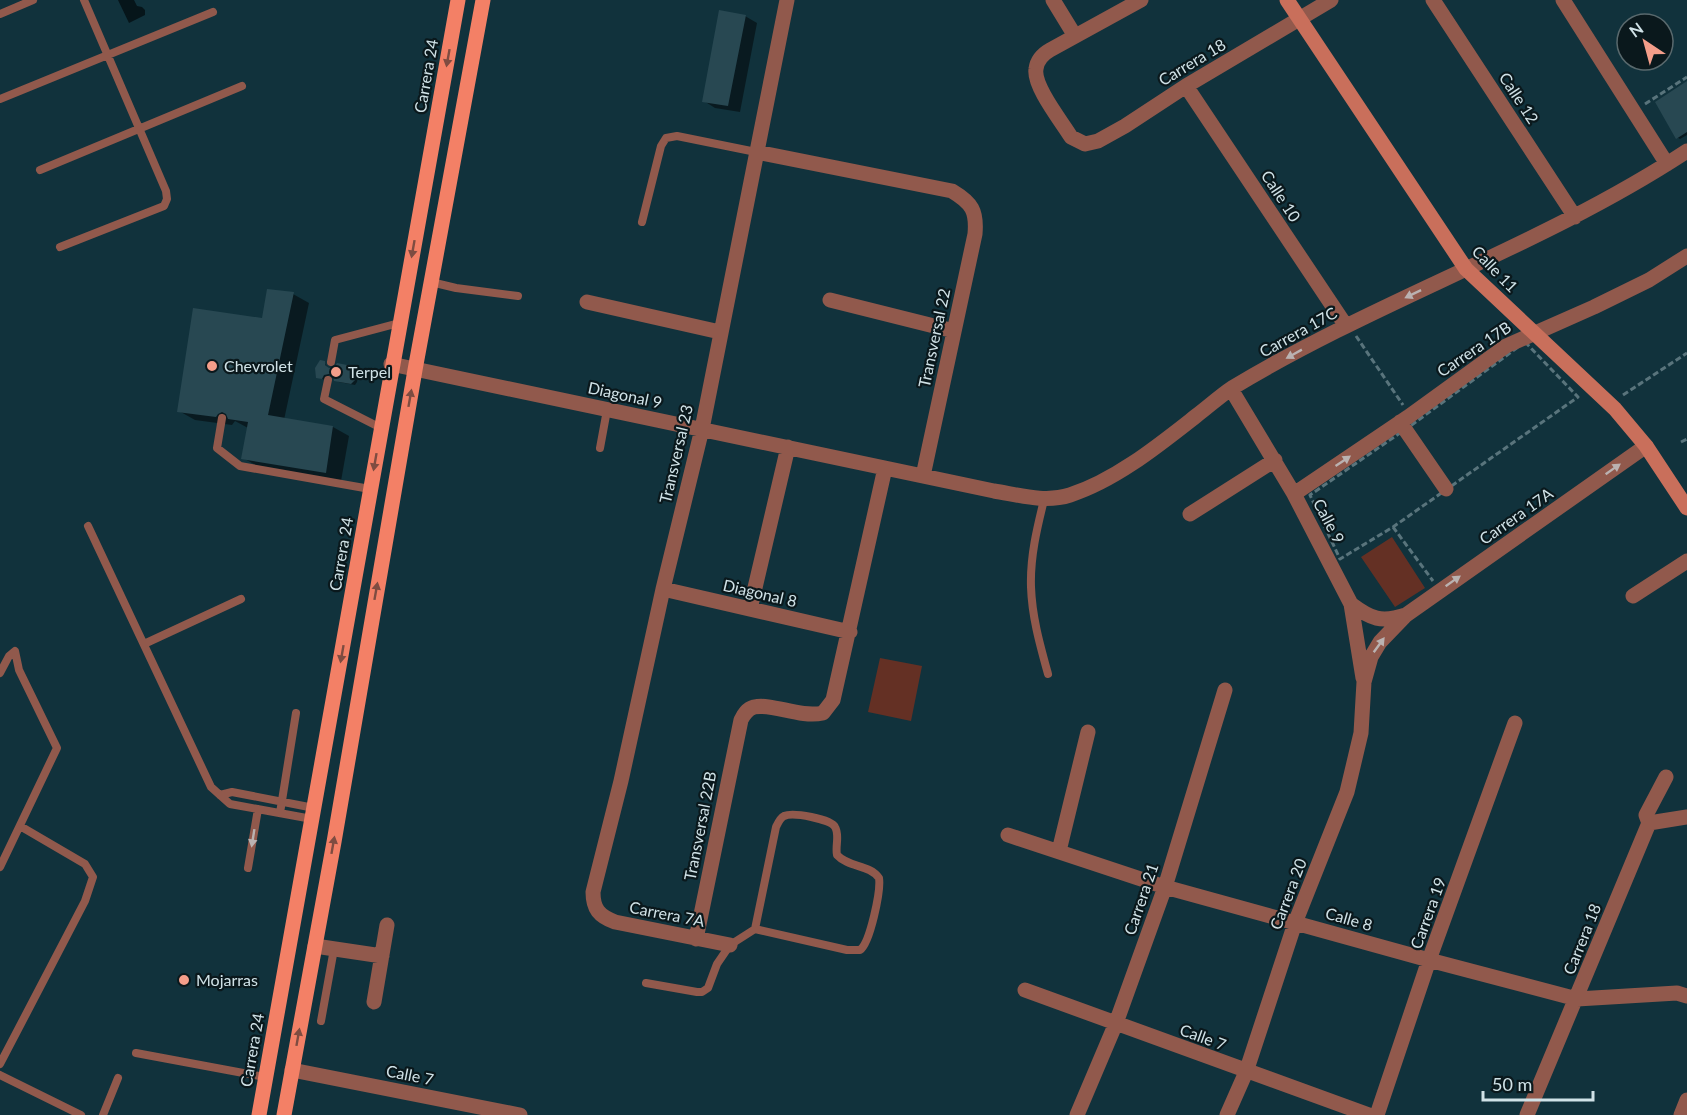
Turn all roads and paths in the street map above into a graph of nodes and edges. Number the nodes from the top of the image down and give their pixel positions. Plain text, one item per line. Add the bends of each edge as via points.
1 (33, 0) edge
2 (84, 0) edge
3 (458, 0) edge
4 (483, 0) edge
5 (787, 0) edge
6 (1053, 0) edge
7 (1141, 0) edge
8 (1287, 0) edge
9 (1331, 0) edge
10 (1433, 0) edge
11 (1563, 0) edge
12 (213, 12) dead end
13 (0, 14) edge
14 (1300, 19) junction
15 (1075, 36) junction
16 (108, 55) junction
17 (1687, 77) edge
18 (242, 86) dead end
19 (1186, 86) junction
20 (0, 99) edge
21 (1645, 104) dead end
22 (140, 129) junction
23 (1687, 151) edge
24 (756, 152) junction
25 (1667, 164) junction
26 (40, 171) dead end
27 (1575, 216) junction
28 (642, 222) dead end
29 (60, 247) dead end
30 (1687, 256) edge
31 (1466, 269) junction
32 (431, 282) junction
33 (518, 296) dead end
34 (830, 300) dead end
35 (587, 302) dead end
36 (399, 323) junction
37 (1347, 326) junction
38 (954, 331) junction
39 (720, 332) junction
40 (1534, 332) junction
41 (1687, 353) edge
42 (332, 362) dead end
43 (392, 364) junction
44 (415, 370) junction
45 (328, 380) dead end
46 (1231, 389) junction
47 (1623, 395) dead end
48 (607, 410) junction
49 (222, 418) dead end
50 (1404, 420) junction
51 (381, 428) junction
52 (702, 429) junction
53 (1687, 439) edge
54 (1681, 442) dead end
55 (1646, 446) junction
56 (788, 447) junction
57 (600, 448) dead end
58 (1275, 460) junction
59 (885, 468) junction
60 (923, 476) junction
61 (370, 489) junction
62 (1446, 489) junction
63 (1294, 495) junction
64 (1044, 500) junction
65 (1687, 508) edge
66 (1190, 514) dead end
67 (88, 526) dead end
68 (1393, 527) junction
69 (1687, 561) edge
70 (1434, 583) dead end
71 (663, 589) junction
72 (1633, 596) dead end
73 (241, 599) dead end
74 (1351, 604) junction
75 (750, 609) junction
76 (1406, 615) junction
77 (850, 632) junction
78 (144, 644) junction
79 (0, 674) edge
80 (1048, 674) dead end
81 (1364, 682) junction
82 (1225, 690) dead end
83 (296, 713) dead end
84 (1515, 723) dead end
85 (1088, 732) dead end
86 (1666, 777) dead end
87 (220, 795) junction
88 (282, 802) junction
89 (258, 809) junction
90 (280, 813) junction
91 (313, 813) junction
92 (1687, 817) edge
93 (1649, 824) junction
94 (20, 826) junction
95 (1008, 835) dead end
96 (1059, 851) junction
97 (0, 867) edge
98 (248, 868) dead end
99 (1165, 887) junction
100 (599, 913) joint
101 (1295, 923) junction
102 (387, 926) dead end
103 (755, 929) junction
104 (696, 939) junction
105 (315, 945) junction
106 (730, 945) junction
107 (334, 949) junction
108 (382, 956) junction
109 (1429, 960) junction
110 (646, 983) dead end
111 (1025, 990) dead end
112 (1687, 996) edge
113 (1577, 999) junction
114 (374, 1002) dead end
115 (321, 1021) dead end
116 (1116, 1023) junction
117 (136, 1053) dead end
118 (0, 1064) edge
119 (292, 1070) junction
120 (1246, 1072) junction
121 (0, 1075) edge
122 (265, 1077) junction
123 (118, 1078) dead end
124 (1687, 1100) edge
125 (81, 1115) edge
126 (102, 1115) edge
127 (258, 1115) edge
128 (284, 1115) edge
129 (520, 1115) edge
130 (1077, 1115) edge
131 (1227, 1115) edge
132 (1370, 1115) edge
133 (1377, 1115) edge
134 (1527, 1115) edge
135 (1680, 1115) edge

1 - 13 lane
2 - 16 lane
3 -> 36 main road, Carrera 24
4 - 32 main road
5 - 24 street, Transversal 23
6 - 15 street
7 - 15 street
8 - 14 street, Calle 11
9 - 14 street, Carrera 18
10 - 27 street, Calle 12
11 - 25 street
12 - 16 lane
14 - 19 street, Carrera 18
14 - 31 street, Calle 11
15 - 19 street, Carrera 18 via 1041,57 1035,71 1041,90 1071,137 1085,144 1125,126
16 - 20 lane
16 - 22 lane
17 - 21 path
18 - 22 lane
19 - 37 street, Calle 10
22 - 26 lane
22 - 29 lane via 166,191 164,206
23 - 25 street, Carrera 17C
24 - 28 lane via 677,136 666,138
24 - 38 street, Transversal 22 via 952,191 965,198 973,209 975,234
24 - 39 street, Transversal 23
25 - 27 street, Carrera 17C
27 - 31 street, Carrera 17C
30 - 40 street, Carrera 17B via 1594,308
31 -> 37 street, Carrera 17C
31 - 40 street, Calle 11
32 - 33 lane
32 - 44 main road
34 - 38 street
35 - 39 street
36 - 42 lane via 335,340
36 - 43 main road, Carrera 24
37 -> 46 street, Carrera 17C
37 - 50 path
38 - 60 street, Transversal 22
39 - 52 street, Transversal 23
40 - 50 street, Carrera 17B via 1506,346
40 - 55 street, Calle 11 via 1615,409
41 - 47 path
43 - 44 street, Diagonal 9
43 - 51 main road, Carrera 24
44 - 48 street, Diagonal 9
105 -> 44 main road
45 - 51 lane via 324,399
46 - 58 street, Calle 9
46 - 64 street, Carrera 17C via 1154,449 1095,485
48 - 52 street, Diagonal 9
48 - 57 lane
49 - 61 lane via 217,448 240,466
50 - 62 street
50 - 62 path via 1525,342 1578,397
63 -> 50 street, Carrera 17B
50 - 68 path via 1310,495 1340,559
51 -> 61 main road, Carrera 24
52 - 56 street, Diagonal 9
52 - 71 street, Transversal 23
53 - 54 path
55 - 65 street, Calle 11
76 -> 55 street, Carrera 17A
56 - 59 street, Diagonal 9
56 - 75 street
58 - 63 street, Calle 9
58 - 66 street
59 - 60 street, Diagonal 9
59 - 77 street
60 - 64 street, Carrera 17C
61 -> 91 main road, Carrera 24
62 - 68 path
63 - 74 street, Calle 9
64 - 80 lane via 1034,546 1031,586 1036,631
67 - 78 lane
68 - 70 path
69 - 72 street
71 - 75 street, Diagonal 8
71 - 100 street, Transversal 23 via 593,892
73 - 78 lane
74 - 76 street, Carrera 17A via 1370,618 1392,620
74 - 81 street, Calle 9
75 - 77 street, Diagonal 8
81 -> 76 street, Carrera 17A via 1380,642
77 - 104 street, Transversal 22B via 833,700 823,713 807,716 756,707 745,712
78 - 87 lane via 210,787
79 - 94 lane via 15,651 19,670 57,748
81 - 101 street, Carrera 20 via 1360,733 1347,792
82 - 99 street, Carrera 21
83 - 88 lane
84 - 109 street, Carrera 19
85 - 96 street
86 - 93 street, Carrera 18 via 1646,815
87 - 88 lane via 232,792
87 - 89 lane via 230,804
88 - 90 lane
88 - 91 lane
89 - 90 lane
89 -> 98 lane
90 - 91 lane
91 - 122 main road, Carrera 24
92 - 93 street
93 - 113 street, Carrera 18
94 - 97 lane
94 - 118 lane via 85,864 93,877 85,901
95 - 96 street, Calle 8
96 - 99 street, Calle 8
99 - 101 street, Calle 8
99 - 116 street, Carrera 21
100 - 104 street, Carrera 7A via 615,922
101 - 109 street, Calle 8
101 - 120 street, Carrera 20
102 - 108 street
103 - 103 lane via 776,827 784,816 797,814 832,823 837,830 837,855 879,878 866,944 860,950
103 - 106 lane
104 - 106 street, Carrera 7A
105 - 107 street
119 -> 105 main road
106 - 110 lane via 720,957 705,991
107 - 108 street
107 - 115 lane
108 - 114 street
109 - 113 street, Calle 8
109 - 133 street, Carrera 19
111 - 116 street, Calle 7
112 - 113 street, Calle 8 via 1677,993
113 - 134 street, Carrera 18
116 - 120 street, Calle 7
116 - 130 street, Carrera 21
117 - 122 lane
119 - 128 main road
119 - 129 street, Calle 7
120 - 131 street, Carrera 20
120 - 132 street, Calle 7
121 - 125 lane
122 - 127 main road, Carrera 24
123 - 126 lane
124 - 135 street

